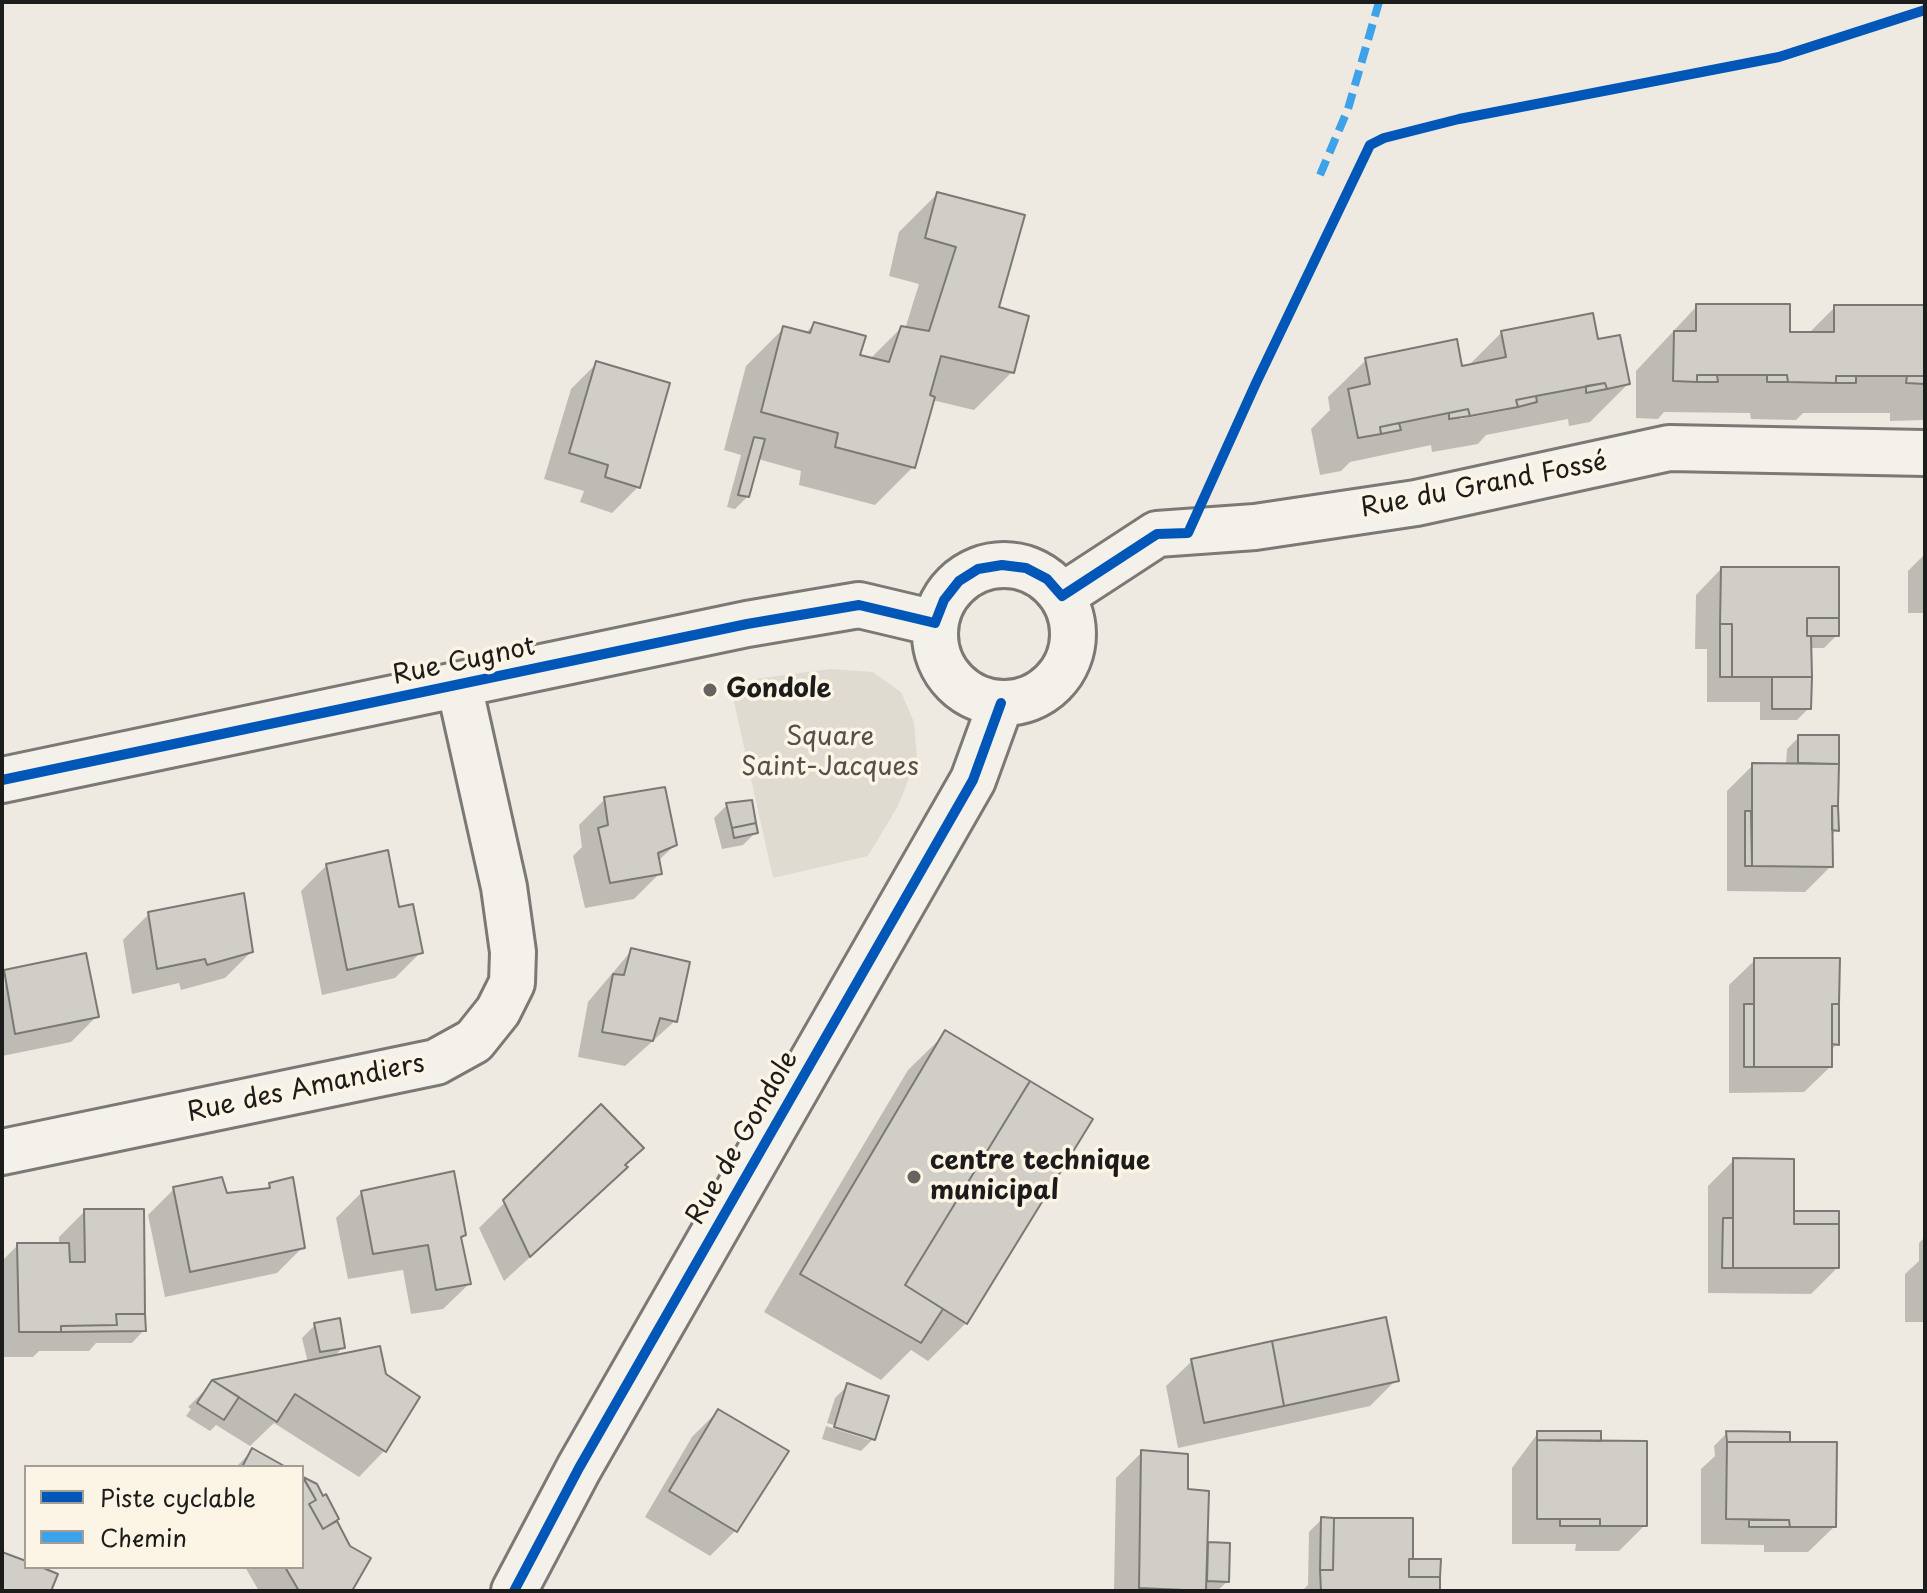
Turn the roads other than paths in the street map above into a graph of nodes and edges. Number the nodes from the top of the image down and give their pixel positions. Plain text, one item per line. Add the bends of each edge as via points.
1 (1925, 453) edge
2 (1062, 596) junction
3 (935, 623) junction
4 (459, 685) junction
5 (1001, 703) junction
6 (2, 780) edge
7 (2, 1152) edge
8 (514, 1591) edge

1 - 2 street, Rue du Grand Fossé via 1669,448 1416,503 1255,527 1157,534
2 - 3 street via 1047,579 1026,568 978,569 959,581
2 - 5 street via 1072,619 1072,645 1064,668 1026,700
3 - 4 street, Rue Cugnot via 859,605
3 - 5 street via 937,651 951,678 973,696
4 - 6 street, Rue Cugnot
4 - 7 street, Rue des Amandiers via 504,887 513,952 512,983 474,1041 436,1062
5 - 8 street, Rue de Gondole via 973,780

